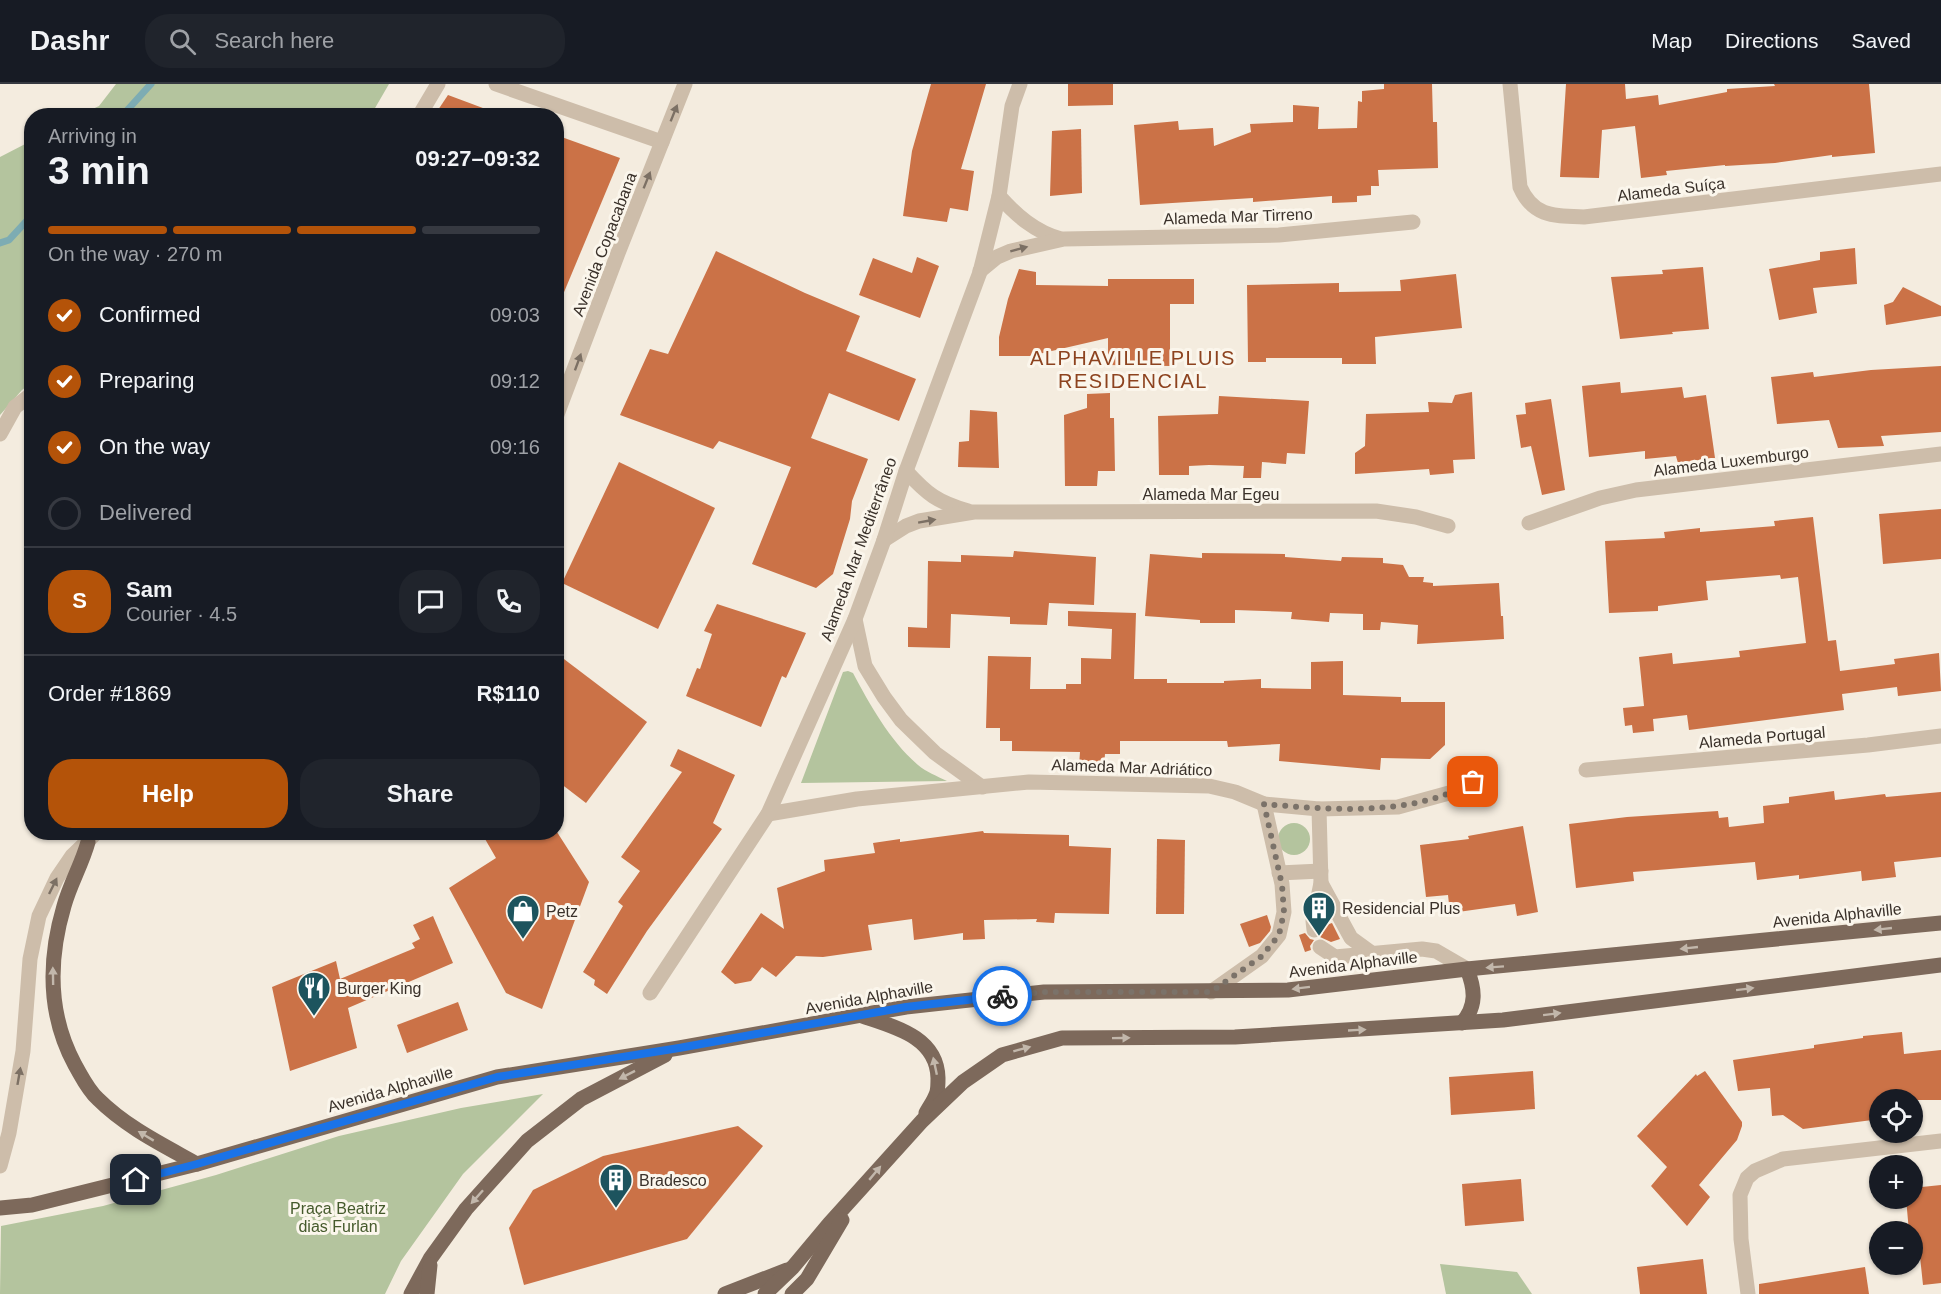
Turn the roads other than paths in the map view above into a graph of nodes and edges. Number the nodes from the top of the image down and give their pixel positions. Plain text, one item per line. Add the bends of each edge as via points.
1 (438, 84) edge
2 (496, 84) edge
3 (685, 84) edge
4 (1020, 84) edge
5 (1510, 84) edge
6 (424, 108) edge
7 (662, 142) junction
8 (1941, 174) edge
9 (999, 195) junction
10 (1413, 222) dead end
11 (1064, 239) junction
12 (980, 272) junction
13 (564, 396) edge
14 (24, 400) edge
15 (0, 434) edge
16 (1941, 454) edge
17 (906, 471) junction
18 (974, 512) junction
19 (1529, 523) dead end
20 (1448, 526) dead end
21 (884, 540) junction
22 (855, 619) junction
23 (1941, 736) edge
24 (1586, 770) dead end
25 (1486, 775) dead end
26 (982, 787) junction
27 (1264, 804) junction
28 (1319, 809) junction
29 (768, 813) junction
30 (89, 840) edge
31 (91, 840) edge
32 (1279, 873) junction
33 (1321, 877) junction
34 (1941, 923) edge
35 (1314, 930) dead end
36 (1320, 947) dead end
37 (1373, 954) junction
38 (1941, 965) edge
39 (1467, 969) junction
40 (1211, 992) junction
41 (650, 993) dead end
42 (861, 1016) junction
43 (1462, 1023) junction
44 (679, 1048) junction
45 (922, 1121) junction
46 (4, 1128) edge
47 (1941, 1141) edge
48 (197, 1164) junction
49 (0, 1166) edge
50 (860, 1191) junction
51 (0, 1208) edge
52 (430, 1259) junction
53 (793, 1267) junction
54 (411, 1294) edge
55 (427, 1294) edge
56 (725, 1294) edge
57 (765, 1294) edge
58 (792, 1294) edge
59 (1748, 1294) edge

1 - 6 street
2 - 7 street
7 -> 3 street, Avenida Copacabana
4 - 9 street, Alameda Mar Mediterrâneo via 1012,106
5 - 8 street, Alameda Suíça via 1520,187 1526,201 1536,210 1559,216 1584,217
13 -> 7 street, Avenida Copacabana
9 - 11 street, Alameda Mar Tirreno via 1032,226
9 - 12 street, Alameda Mar Mediterrâneo
10 - 11 street, Alameda Mar Tirreno via 1279,236
12 -> 11 street, Alameda Mar Tirreno via 1011,251
12 - 17 street, Alameda Mar Mediterrâneo
14 - 15 street via 15,407
16 - 19 street, Alameda Luxemburgo via 1636,490
17 - 18 street, Alameda Mar Egeu via 944,504
17 - 21 street, Alameda Mar Mediterrâneo
18 - 20 street, Alameda Mar Egeu via 1376,511
21 -> 18 street, Alameda Mar Egeu via 919,521
21 - 22 street, Alameda Mar Mediterrâneo
22 - 26 street via 865,666 901,720 935,753
22 - 29 street, Alameda Mar Mediterrâneo
23 - 24 street, Alameda Portugal
25 - 28 street, Alameda Mar Adriático via 1460,790 1398,807
26 - 27 street, Alameda Mar Adriático via 1029,782 1209,786
26 - 29 street, Alameda Mar Adriático via 857,799
27 - 28 street, Alameda Mar Adriático
27 - 32 street
28 - 33 street
29 - 41 street, Alameda Mar Mediterrâneo
46 -> 30 street via 23,1051 30,959 39,916 57,878
48 -> 31 main road via 143,1134 97,1099 66,1048 56,1016 52,973 64,905
32 - 33 street
32 - 40 street via 1284,912 1279,935 1262,956
33 - 35 street via 1312,921
33 - 37 street via 1351,938
34 -> 39 main road, Avenida Alphaville
36 - 37 street via 1335,957
37 - 39 street via 1436,951
43 -> 38 main road
39 -> 40 main road, Avenida Alphaville via 1288,990
39 - 43 main road via 1473,1005
40 - 42 main road, Avenida Alphaville via 1044,992 906,1007
42 - 44 main road, Avenida Alphaville
45 -> 42 main road via 938,1091 938,1067 930,1049 892,1026
45 -> 43 main road via 963,1082 1002,1055 1062,1038 1235,1037
44 - 48 main road, Avenida Alphaville via 497,1077
44 -> 52 main road via 581,1099 526,1141 466,1209
50 -> 45 main road
46 - 49 street
47 - 59 street via 1783,1159 1755,1171 1747,1178 1740,1195
48 - 51 main road, Avenida Alphaville via 32,1205
50 - 53 main road
50 - 58 main road via 807,1279
52 - 54 main road
52 - 55 main road
53 - 56 main road
53 - 57 main road

